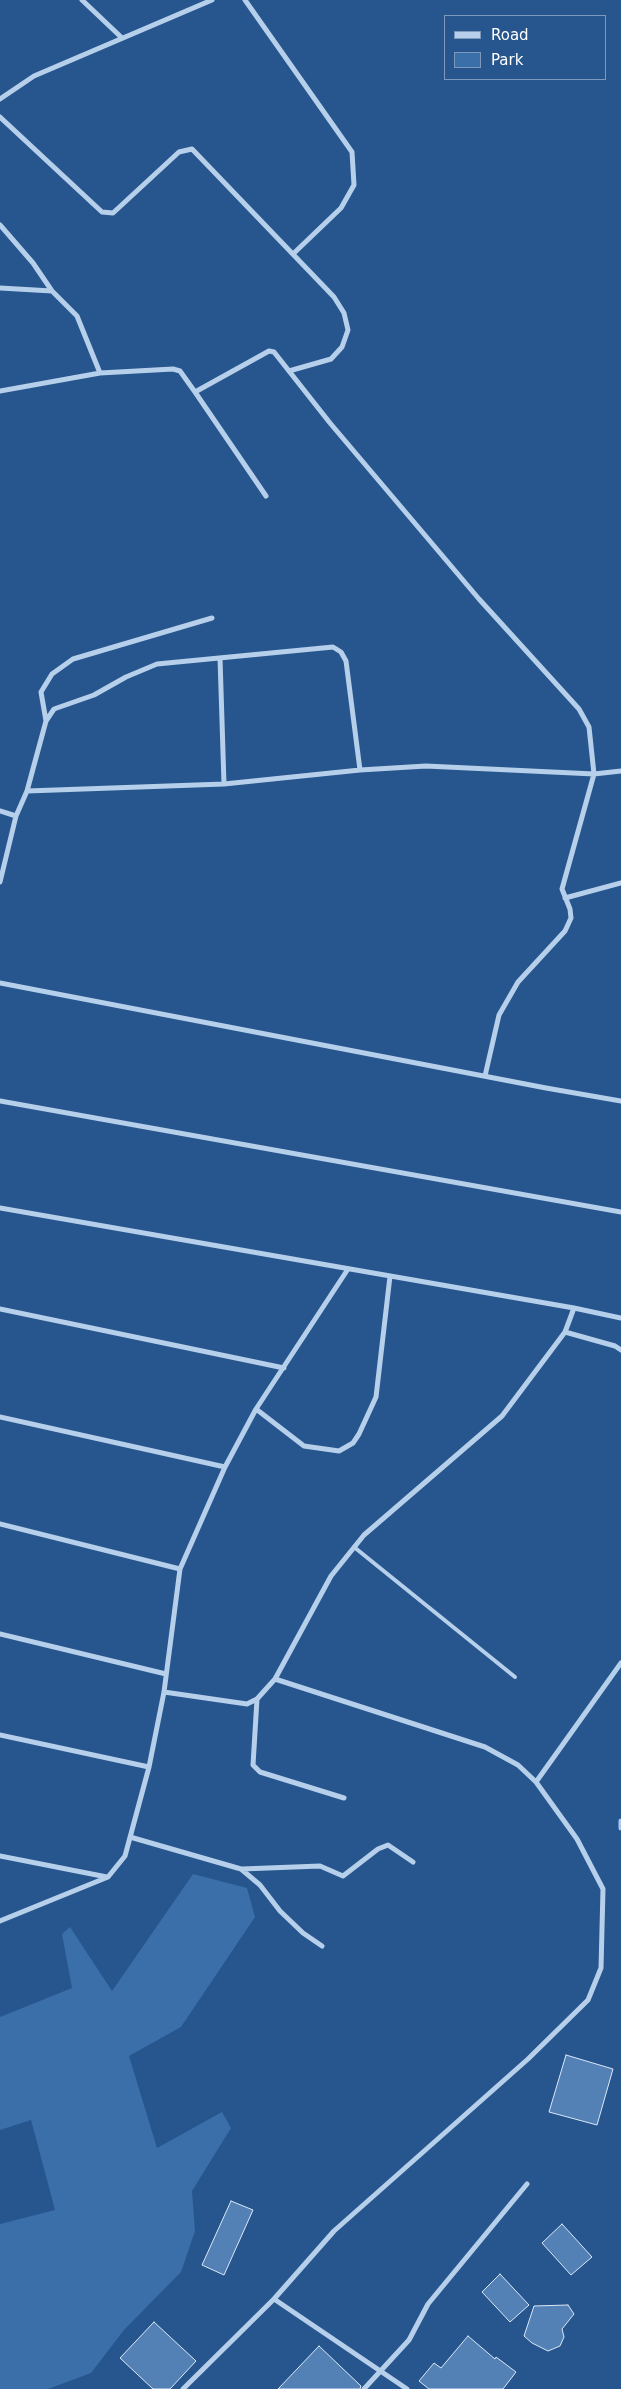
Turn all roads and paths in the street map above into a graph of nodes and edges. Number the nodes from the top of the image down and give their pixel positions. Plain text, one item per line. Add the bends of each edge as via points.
1 (82, 0) edge
2 (212, 0) edge
3 (245, 0) edge
4 (121, 37) junction
5 (0, 99) edge
6 (0, 117) edge
7 (0, 225) edge
8 (293, 254) junction
9 (0, 288) edge
10 (52, 291) junction
11 (290, 372) junction
12 (100, 373) junction
13 (0, 391) edge
14 (195, 392) junction
15 (266, 496) dead end
16 (212, 618) dead end
17 (220, 658) junction
18 (46, 721) junction
19 (360, 770) junction
20 (621, 771) edge
21 (594, 774) junction
22 (224, 784) junction
23 (27, 792) junction
24 (0, 811) edge
25 (16, 816) junction
26 (0, 882) edge
27 (621, 883) edge
28 (565, 898) junction
29 (0, 983) edge
30 (485, 1076) junction
31 (621, 1100) edge
32 (0, 1101) edge
33 (0, 1208) edge
34 (621, 1212) edge
35 (348, 1269) junction
36 (390, 1276) junction
37 (574, 1308) junction
38 (0, 1309) edge
39 (621, 1318) edge
40 (566, 1332) junction
41 (621, 1350) edge
42 (284, 1368) junction
43 (256, 1409) junction
44 (0, 1417) edge
45 (225, 1467) junction
46 (0, 1524) edge
47 (354, 1547) junction
48 (180, 1569) junction
49 (0, 1634) edge
50 (621, 1663) edge
51 (166, 1674) junction
52 (515, 1676) dead end
53 (275, 1679) junction
54 (164, 1692) junction
55 (257, 1700) junction
56 (0, 1735) edge
57 (149, 1766) junction
58 (536, 1782) junction
59 (344, 1798) dead end
60 (130, 1837) junction
61 (0, 1856) edge
62 (413, 1862) dead end
63 (241, 1868) junction
64 (108, 1877) junction
65 (0, 1921) edge
66 (322, 1946) dead end
67 (527, 2184) dead end
68 (274, 2299) junction
69 (382, 2372) junction
70 (183, 2389) edge
71 (364, 2389) edge
72 (406, 2389) edge

1 - 4 street
2 - 4 street
3 - 8 street via 352,152 354,184 341,208
4 - 5 street via 34,76
6 - 8 street via 102,212 113,213 179,152 192,149
7 - 10 street
8 - 11 street via 334,297 344,313 348,330 342,347 330,359
9 - 10 street
10 - 12 street via 77,316
11 - 14 street via 274,352 269,351
11 - 21 street via 479,599 579,710 589,728
12 - 13 street
12 - 14 street via 180,371
14 - 15 street
16 - 18 street via 73,659 52,674 41,692
17 - 18 street via 157,664 94,695 54,709
17 - 19 street via 333,647 341,652 346,661
17 - 22 street
18 - 23 street
19 - 21 street via 426,766
19 - 22 street
20 - 21 street
21 - 28 street via 564,876 562,889
22 - 23 street
23 - 25 street
24 - 25 street
25 - 26 street
27 - 28 street
28 - 30 street via 570,909 565,931 518,982 499,1015
29 - 30 street
30 - 31 street
32 - 34 street
33 - 35 street
35 - 36 street
35 - 42 street
36 - 37 street
36 - 43 street via 376,1397 353,1443 339,1451 304,1446
37 - 39 street
37 - 40 street
38 - 42 street
40 - 41 street
40 - 47 street via 502,1416
42 - 43 street
43 - 45 street
44 - 45 street
45 - 48 street
46 - 48 street
47 - 52 lane
47 - 53 street via 331,1576
48 - 51 street
49 - 51 street
50 - 58 street
51 - 54 street
53 - 55 street
53 - 58 street via 485,1747 518,1764
54 - 55 street via 248,1704
54 - 57 street
55 - 59 street via 253,1765 260,1772
56 - 57 street
57 - 60 street
58 - 68 street via 577,1839 604,1889 601,1968 588,2000 528,2059 334,2231
60 - 63 street
60 - 64 street via 125,1856
61 - 64 street
62 - 63 street via 388,1845 343,1876 320,1866
63 - 66 street via 303,1934
64 - 65 street
67 - 69 street via 428,2304 409,2340
68 - 69 street
68 - 70 street
69 - 71 street
69 - 72 street

